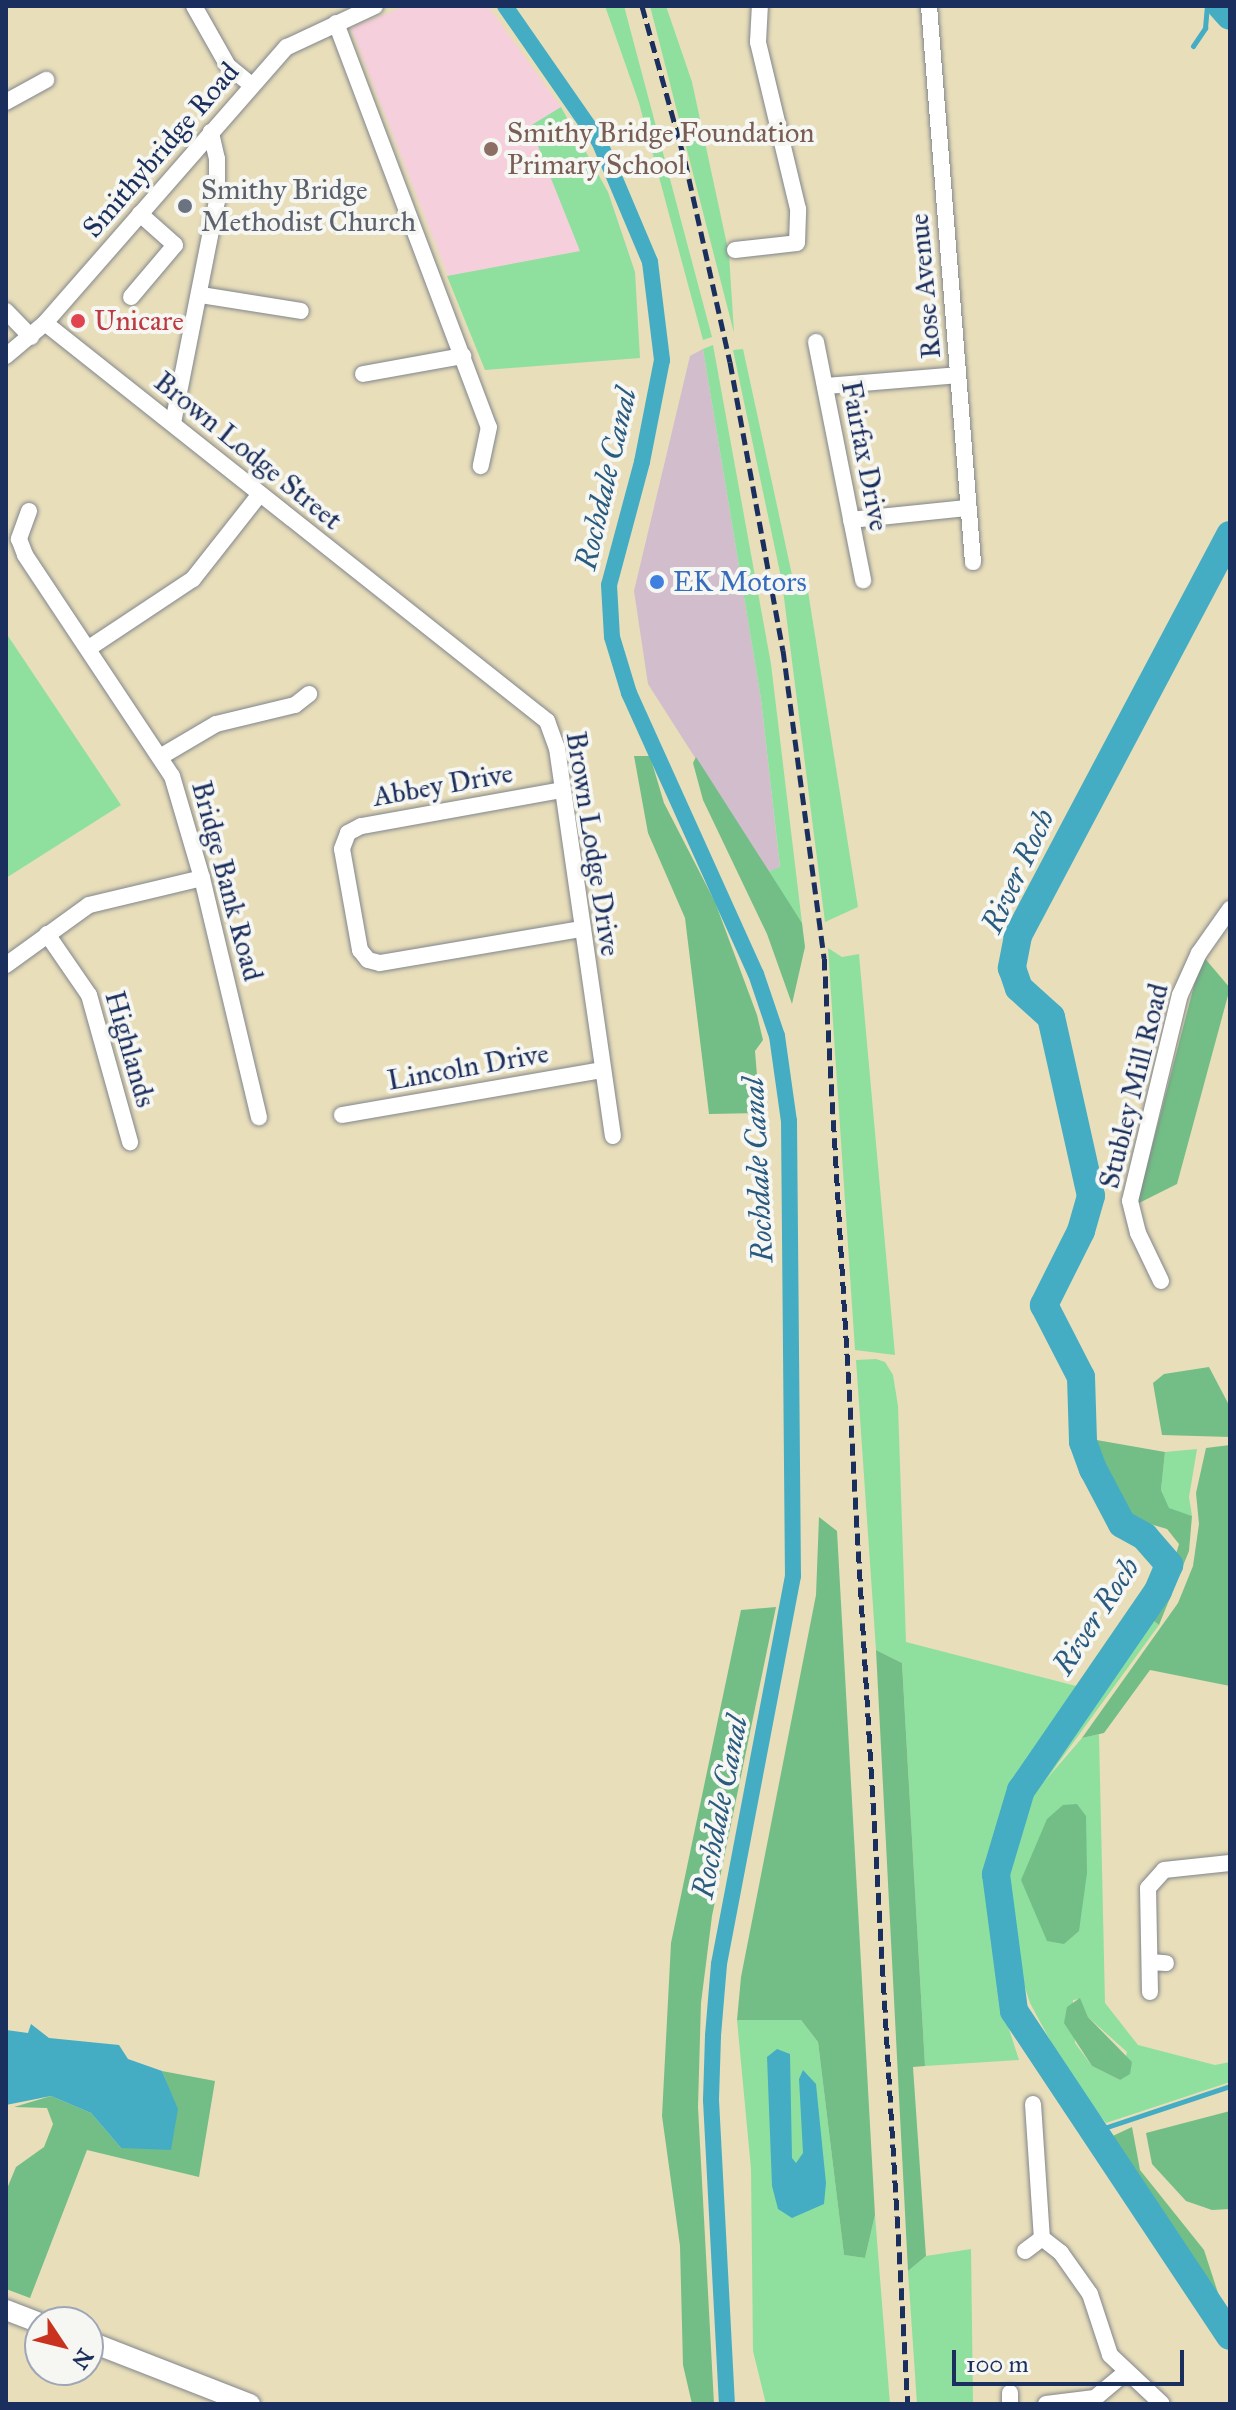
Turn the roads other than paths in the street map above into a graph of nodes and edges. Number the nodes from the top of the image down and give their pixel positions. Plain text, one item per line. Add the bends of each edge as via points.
1 (194, 6) edge
2 (375, 6) edge
3 (760, 6) edge
4 (929, 6) edge
5 (355, 10) edge
6 (336, 23) junction
7 (46, 80) dead end
8 (250, 84) junction
9 (6, 102) edge
10 (211, 132) junction
11 (140, 214) junction
12 (735, 250) dead end
13 (201, 295) junction
14 (131, 297) dead end
15 (6, 311) edge
16 (301, 311) dead end
17 (45, 323) junction
18 (31, 337) junction
19 (816, 342) dead end
20 (6, 356) edge
21 (463, 356) junction
22 (363, 374) dead end
23 (958, 375) junction
24 (825, 386) junction
25 (173, 423) junction
26 (481, 466) dead end
27 (260, 494) junction
28 (968, 508) junction
29 (29, 511) dead end
30 (851, 520) junction
31 (973, 562) dead end
32 (863, 580) dead end
33 (418, 621) joint
34 (89, 648) junction
35 (309, 694) dead end
36 (160, 757) junction
37 (562, 790) junction
38 (202, 878) junction
39 (1230, 909) edge
40 (581, 929) junction
41 (47, 934) junction
42 (6, 965) edge
43 (602, 1070) junction
44 (342, 1115) dead end
45 (259, 1117) dead end
46 (613, 1136) dead end
47 (130, 1142) dead end
48 (1161, 1281) dead end
49 (1230, 1863) edge
50 (1150, 1992) dead end
51 (1033, 2104) dead end
52 (1042, 2238) junction
53 (1025, 2251) dead end
54 (104, 2347) edge
55 (1126, 2372) junction
56 (250, 2404) edge
57 (1046, 2404) edge
58 (1162, 2404) edge

1 - 8 street via 228,66
2 - 5 street, Smithybridge Road
3 - 12 street via 758,42 805,242
4 - 23 street, Rose Avenue
5 - 6 street, Smithybridge Road
6 - 8 street, Smithybridge Road via 287,47
6 - 21 street
7 - 9 street
8 - 10 street, Smithybridge Road
10 - 11 street, Smithybridge Road
10 - 13 street via 217,201
11 - 14 street via 175,245
11 - 17 street, Smithybridge Road
13 - 16 street
13 - 25 street
15 - 18 street
17 - 18 street, Smithybridge Road
17 - 25 street, Brown Lodge Street
18 - 20 street, Smithybridge Road
19 - 24 street, Fairfax Drive
21 - 22 street
21 - 26 street via 489,427
23 - 24 street
23 - 28 street, Rose Avenue
24 - 30 street, Fairfax Drive
25 - 27 street, Brown Lodge Street
27 - 33 street, Brown Lodge Street
27 - 34 street via 193,579
28 - 30 street
28 - 31 street, Rose Avenue
29 - 34 street, Bridge Bank Road via 19,539 25,555
30 - 32 street, Fairfax Drive
33 - 37 street, Brown Lodge Drive via 547,721
34 - 36 street, Bridge Bank Road
35 - 36 street via 295,705 216,724
36 - 38 street, Bridge Bank Road via 172,776
37 - 40 street, Brown Lodge Drive
37 - 40 street, Abbey Drive via 361,826 348,833 342,849 360,950 368,960 380,963
38 - 41 street via 89,905
38 - 45 street, Bridge Bank Road
39 - 48 street, Stubley Mill Road via 1199,953 1180,995 1130,1201 1138,1233
40 - 43 street, Brown Lodge Drive
41 - 42 street
41 - 47 street, Highlands via 89,995
43 - 44 street, Lincoln Drive
43 - 46 street, Brown Lodge Drive
49 - 50 street via 1164,1870 1142,1885 1158,1962
51 - 52 street via 1043,2126
52 - 53 street
52 - 55 street via 1061,2253 1090,2294 1110,2355
54 - 56 main road
55 - 57 street via 1095,2398
55 - 58 street via 1151,2388

